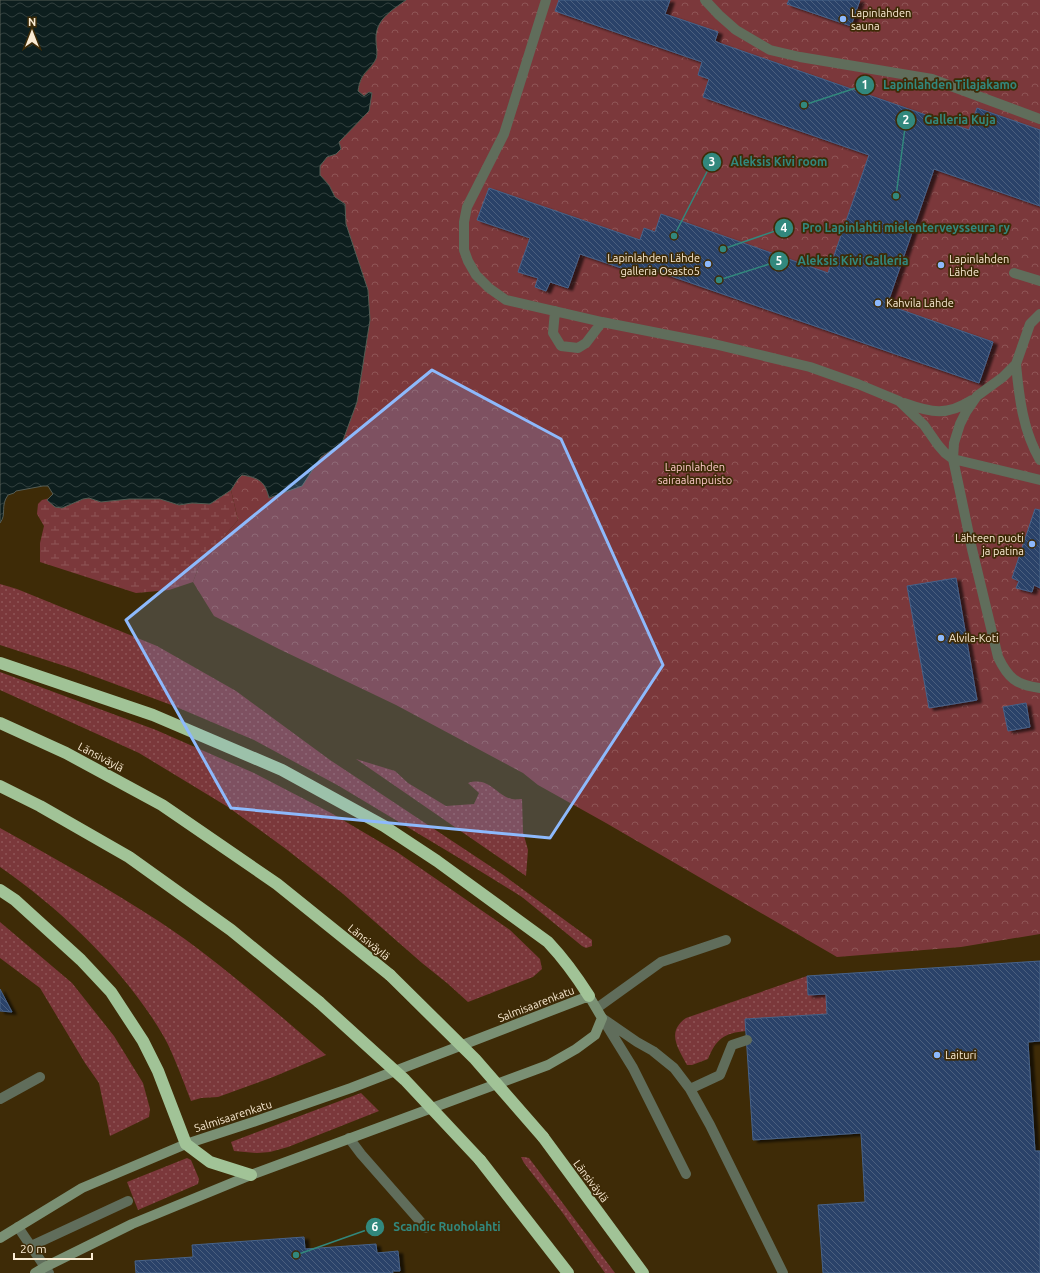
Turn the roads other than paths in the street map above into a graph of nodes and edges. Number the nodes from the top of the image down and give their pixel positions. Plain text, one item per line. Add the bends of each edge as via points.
1 (546, 0) edge
2 (705, 0) edge
3 (1040, 119) edge
4 (1014, 273) dead end
5 (1040, 281) edge
6 (555, 311) junction
7 (1040, 314) edge
8 (602, 322) junction
9 (1016, 364) junction
10 (977, 396) junction
11 (899, 401) junction
12 (953, 459) junction
13 (1040, 460) edge
14 (1040, 480) edge
15 (0, 663) edge
16 (1040, 688) edge
17 (0, 723) edge
18 (0, 786) edge
19 (0, 890) edge
20 (726, 940) dead end
21 (589, 996) junction
22 (599, 1013) junction
23 (747, 1040) dead end
24 (40, 1077) dead end
25 (690, 1089) junction
26 (0, 1099) edge
27 (349, 1138) junction
28 (186, 1144) junction
29 (686, 1174) dead end
30 (252, 1175) junction
31 (128, 1201) dead end
32 (18, 1226) junction
33 (426, 1228) dead end
34 (0, 1238) edge
35 (31, 1246) junction
36 (47, 1270) edge
37 (35, 1273) edge
38 (568, 1273) edge
39 (643, 1273) edge
40 (783, 1273) edge

1 - 6 lane via 504,134 467,207 463,238 468,261 476,275 489,288 506,300
2 - 3 lane via 736,30 770,50 932,78
4 - 5 lane
6 - 8 lane
6 - 8 lane via 553,333 561,346 578,348 586,343
7 - 9 lane via 1030,324
8 - 11 lane via 714,344 810,367
9 - 10 lane
9 - 13 lane via 1024,422
10 - 11 lane via 952,410 938,411 922,410
10 - 12 lane via 960,424 954,442
11 - 12 lane
12 - 14 lane
12 - 16 lane via 998,657 1012,679 1021,684
15 - 21 highway via 153,715 282,770 384,826 437,861 548,942 575,974
17 - 39 highway, Länsiväylä, bridge via 66,753 162,805 277,884 390,975 475,1059 543,1137
18 - 38 highway, bridge via 129,857 231,930 319,1002 405,1080 480,1160
19 - 28 highway via 54,935 111,992 143,1041 158,1071
20 - 22 lane via 661,962
21 - 22 main road, Salmisaarenkatu
21 - 28 main road, Salmisaarenkatu via 351,1088
22 - 25 lane via 674,1068
22 - 27 main road via 595,1034 576,1049 548,1064
22 - 29 lane via 633,1068
23 - 25 lane via 732,1045 720,1075
24 - 26 lane
25 - 40 lane
27 - 30 main road
27 - 33 lane
28 - 30 highway via 210,1162
28 - 32 main road, Salmisaarenkatu via 82,1188
30 - 36 main road via 132,1224
31 - 35 lane
32 - 34 main road, Salmisaarenkatu
32 - 35 lane
35 - 36 lane
36 - 37 main road

